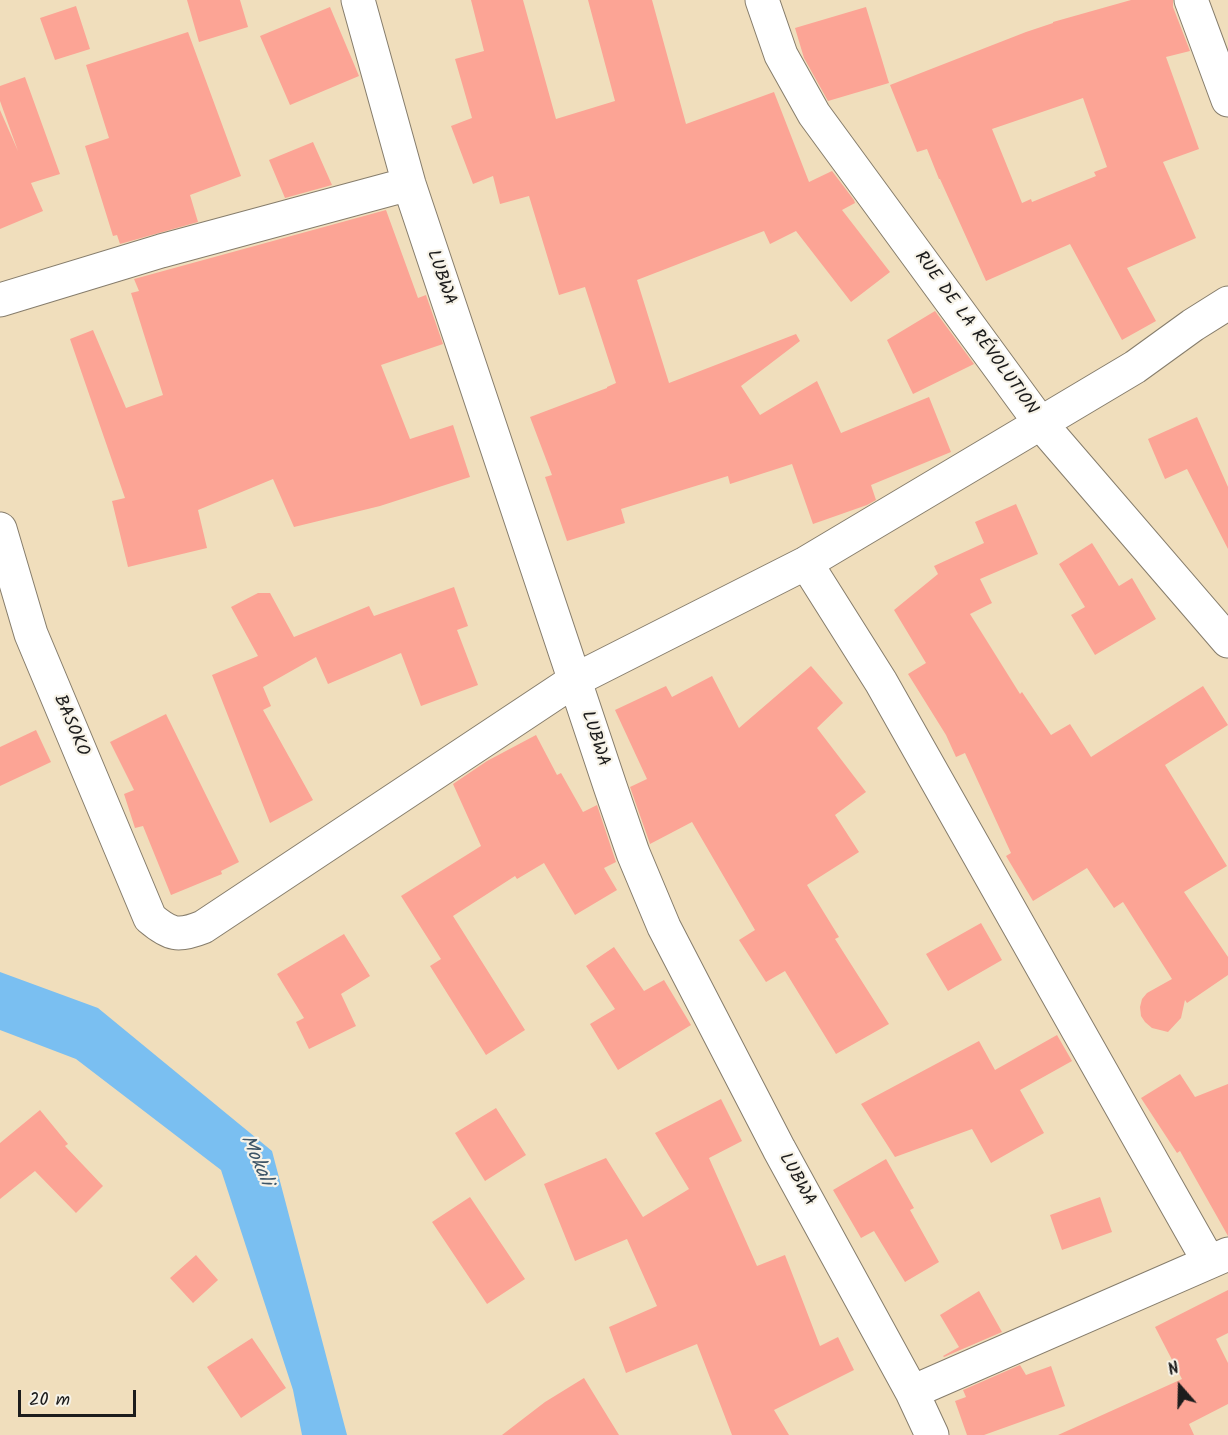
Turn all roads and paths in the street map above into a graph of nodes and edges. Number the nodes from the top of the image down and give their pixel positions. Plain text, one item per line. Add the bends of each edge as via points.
1 (358, 0) edge
2 (762, 0) edge
3 (1191, 0) edge
4 (1228, 100) edge
5 (409, 184) junction
6 (0, 300) edge
7 (1228, 303) edge
8 (1041, 424) junction
9 (0, 529) edge
10 (806, 563) junction
11 (1228, 641) edge
12 (575, 680) junction
13 (1219, 1258) edge
14 (912, 1392) junction
15 (932, 1435) edge

1 - 5 street, LUBWA
2 - 8 street, RUE DE LA RÉVOLUTION via 781,55 814,114
3 - 4 street
5 - 6 street via 161,251
5 - 12 street, LUBWA
7 - 8 street via 1135,367
8 - 10 street
8 - 11 street, RUE DE LA RÉVOLUTION
9 - 12 street, BASOKO via 31,634 150,918 164,930 177,934 203,927
10 - 12 street
10 - 13 street via 882,682
12 - 14 street, LUBWA via 633,853 664,927
13 - 14 street
14 - 15 street, LUBWA

